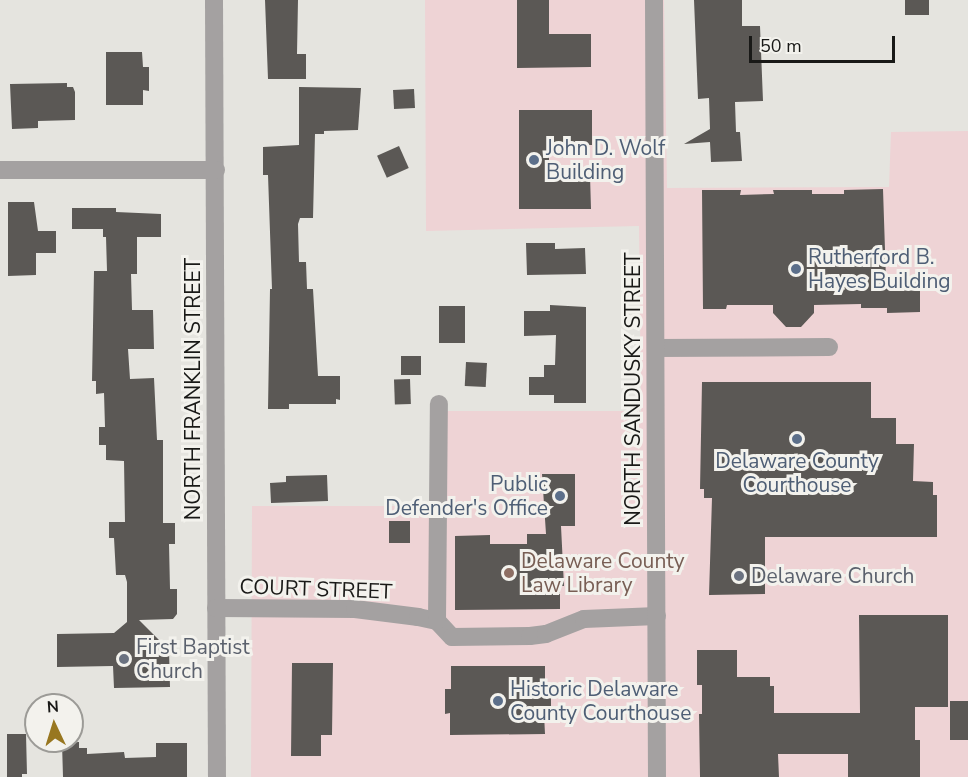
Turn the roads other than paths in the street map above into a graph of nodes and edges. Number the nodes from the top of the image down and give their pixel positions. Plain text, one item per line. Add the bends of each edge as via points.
1 (214, 0) edge
2 (654, 0) edge
3 (0, 170) edge
4 (216, 170) junction
5 (829, 347) dead end
6 (656, 348) junction
7 (439, 404) dead end
8 (216, 608) junction
9 (657, 616) junction
10 (437, 621) junction
11 (217, 777) edge
12 (657, 777) edge

1 - 4 street, NORTH FRANKLIN STREET
2 - 6 street, NORTH SANDUSKY STREET
3 - 4 street
4 - 8 street, NORTH FRANKLIN STREET
5 - 6 street
6 - 9 street, NORTH SANDUSKY STREET
7 - 10 street
8 - 10 street, COURT STREET via 355,609
8 - 11 street, NORTH FRANKLIN STREET
9 - 10 street, COURT STREET via 584,619 530,636 452,637
9 - 12 street, NORTH SANDUSKY STREET

